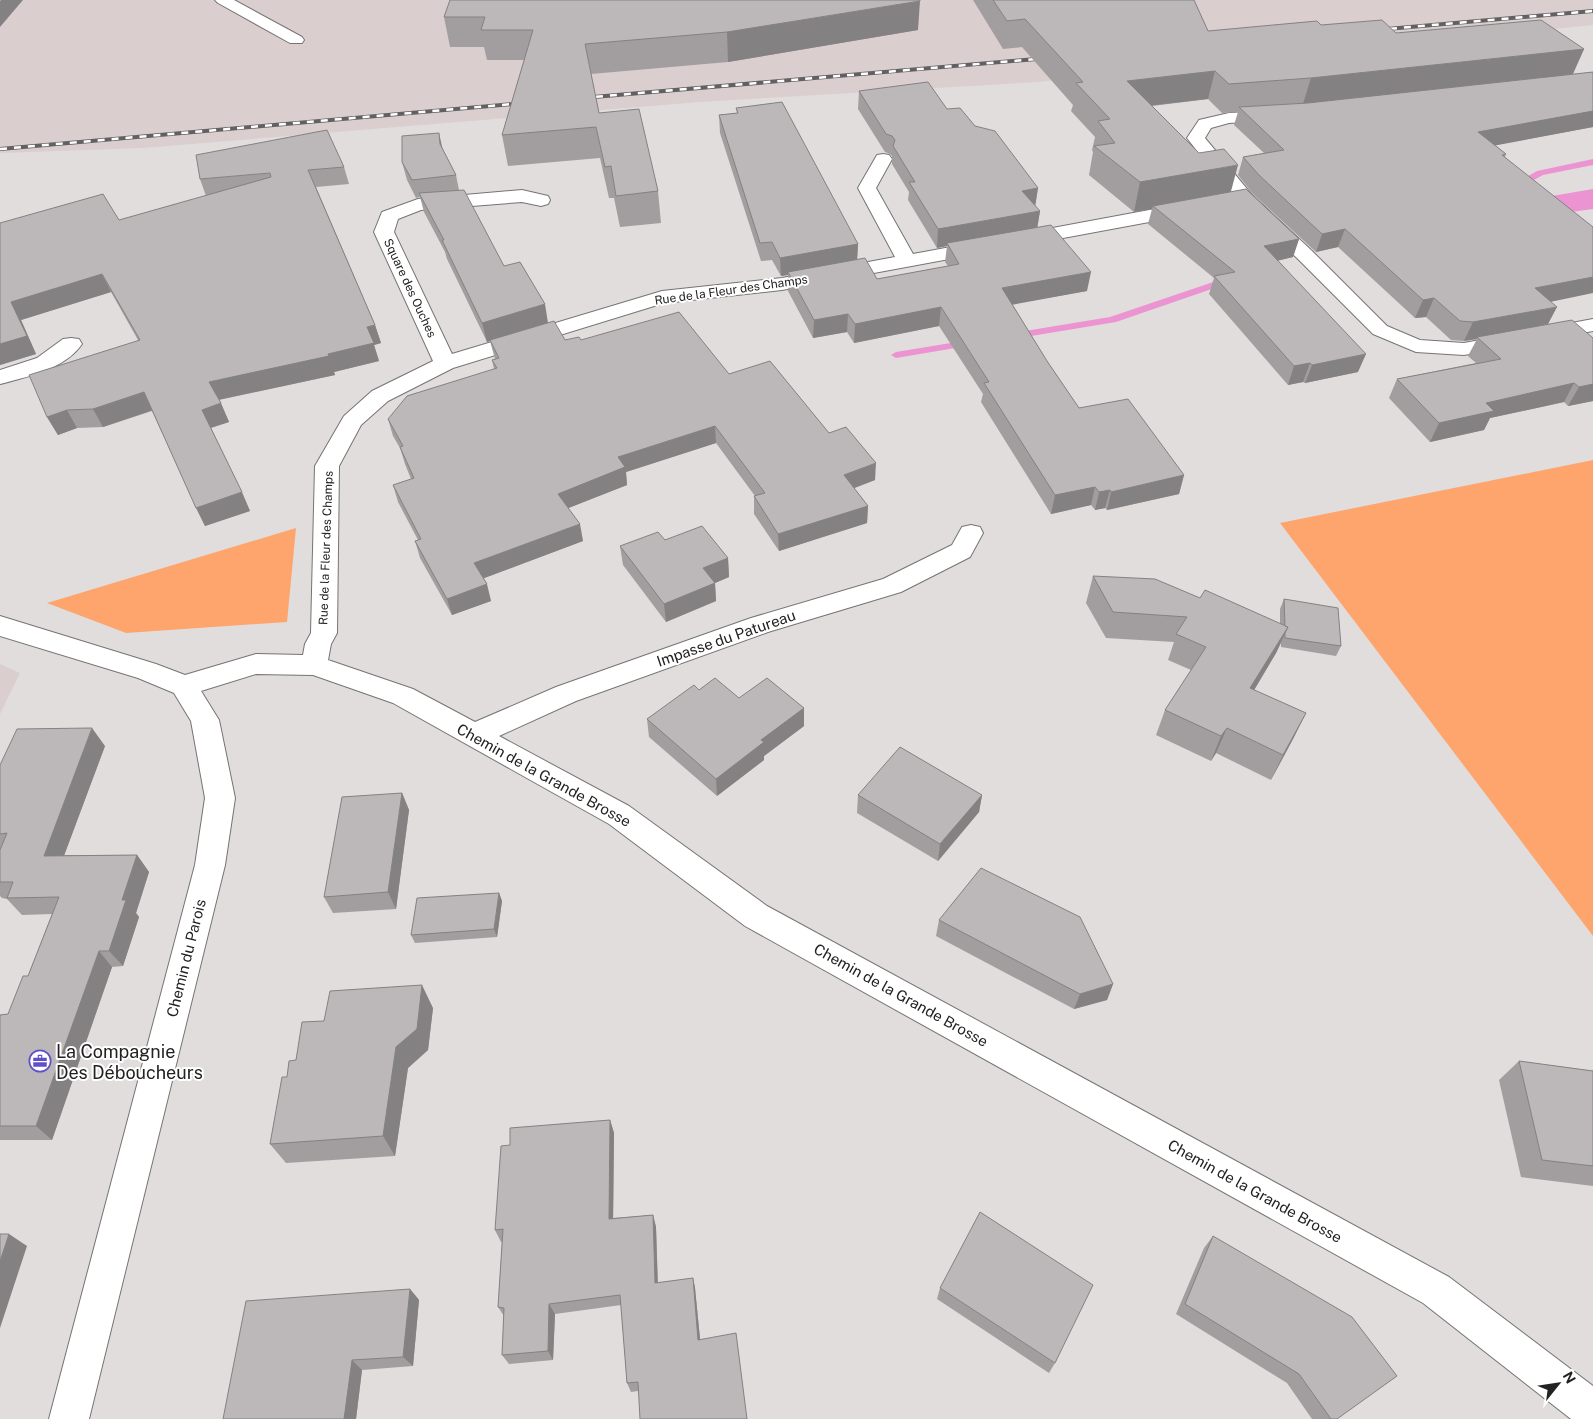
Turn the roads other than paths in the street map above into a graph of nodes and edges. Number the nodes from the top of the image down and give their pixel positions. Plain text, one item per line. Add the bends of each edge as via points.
1 (223, 0) edge
2 (296, 40) dead end
3 (1293, 114) edge
4 (883, 159) dead end
5 (541, 200) dead end
6 (1226, 202) junction
7 (907, 260) junction
8 (1593, 325) edge
9 (71, 344) dead end
10 (445, 363) junction
11 (0, 377) edge
12 (971, 532) dead end
13 (0, 626) edge
14 (314, 665) junction
15 (184, 686) junction
16 (473, 735) junction
17 (1593, 1411) edge
18 (69, 1419) edge

1 - 2 street
3 - 6 street via 1229,118 1205,124 1196,138
4 - 7 street via 866,188
5 - 10 street, Square des Ouches via 522,196 418,205 389,216 384,232
6 - 7 street, Rue de la Fleur des Champs
6 - 8 street via 1304,254 1380,330 1416,346 1464,349
7 - 10 street, Rue de la Fleur des Champs via 782,284 662,297
9 - 11 street via 45,363
10 - 14 street, Rue de la Fleur des Champs via 380,396 352,421 327,466 324,633
12 - 16 street, Impasse du Patureau via 960,551 892,586 760,624 566,694
13 - 15 street via 147,671
14 - 15 street, Chemin de la Grande Brosse via 256,664
14 - 16 street, Chemin de la Grande Brosse via 403,696
15 - 18 street, Chemin du Parois via 205,720 220,798 211,856
16 - 17 street, Chemin de la Grande Brosse via 619,815 756,916 1436,1290

